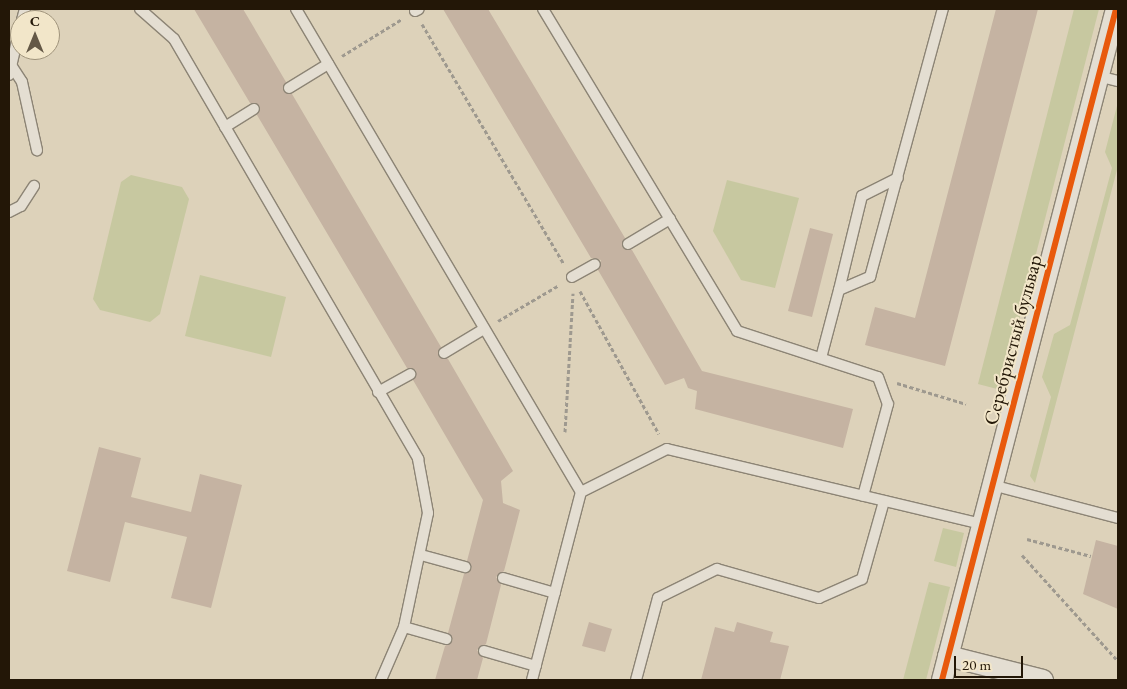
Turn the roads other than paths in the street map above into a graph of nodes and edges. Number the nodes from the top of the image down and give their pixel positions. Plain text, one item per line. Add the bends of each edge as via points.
1 (140, 9) edge
2 (296, 9) edge
3 (543, 9) edge
4 (944, 9) edge
5 (1116, 9) edge
6 (328, 64) junction
7 (10, 70) edge
8 (1098, 76) junction
9 (1118, 81) edge
10 (289, 88) dead end
11 (254, 109) dead end
12 (225, 127) junction
13 (37, 150) dead end
14 (898, 178) junction
15 (34, 186) dead end
16 (9, 212) edge
17 (670, 219) junction
18 (628, 244) dead end
19 (595, 264) dead end
20 (572, 277) road end
21 (839, 290) junction
22 (484, 329) junction
23 (444, 353) dead end
24 (821, 358) junction
25 (410, 374) dead end
26 (378, 392) junction
27 (992, 484) junction
28 (581, 492) junction
29 (863, 496) junction
30 (884, 501) junction
31 (1118, 518) edge
32 (982, 524) junction
33 (421, 555) junction
34 (466, 567) dead end
35 (502, 578) dead end
36 (555, 593) junction
37 (404, 627) junction
38 (446, 639) dead end
39 (484, 651) dead end
40 (948, 656) junction
41 (536, 666) junction
42 (381, 680) edge
43 (532, 680) edge
44 (636, 680) edge
45 (942, 680) edge
46 (1043, 680) edge

1 - 12 lane via 174,39
2 - 6 lane
3 - 17 lane
4 - 14 lane
5 - 8 street, Серебристый бульвар
6 - 10 lane
6 - 22 lane
7 - 13 lane via 22,82
8 - 9 lane
8 - 27 street, Серебристый бульвар
11 - 12 lane
12 - 26 lane
14 - 21 lane via 870,277
14 - 21 lane via 862,196
15 - 16 lane via 21,206
17 - 18 lane
17 - 24 lane via 737,331
19 - 20 lane
21 - 24 lane
22 - 23 lane
22 - 28 lane
24 - 29 lane via 878,377 888,404
25 - 26 lane
26 - 33 lane via 418,459 428,513
27 - 31 lane
27 - 32 street, Серебристый бульвар
28 - 29 lane via 668,449
28 - 36 lane
29 - 30 lane
30 - 32 lane
30 - 44 lane via 862,579 819,598 717,568 658,598
32 - 40 street, Серебристый бульвар
33 - 34 lane
33 - 37 lane
35 - 36 lane
36 - 41 lane
37 - 38 lane
37 - 42 lane
39 - 41 lane
40 - 45 street, Серебристый бульвар
40 - 46 street
41 - 43 lane

